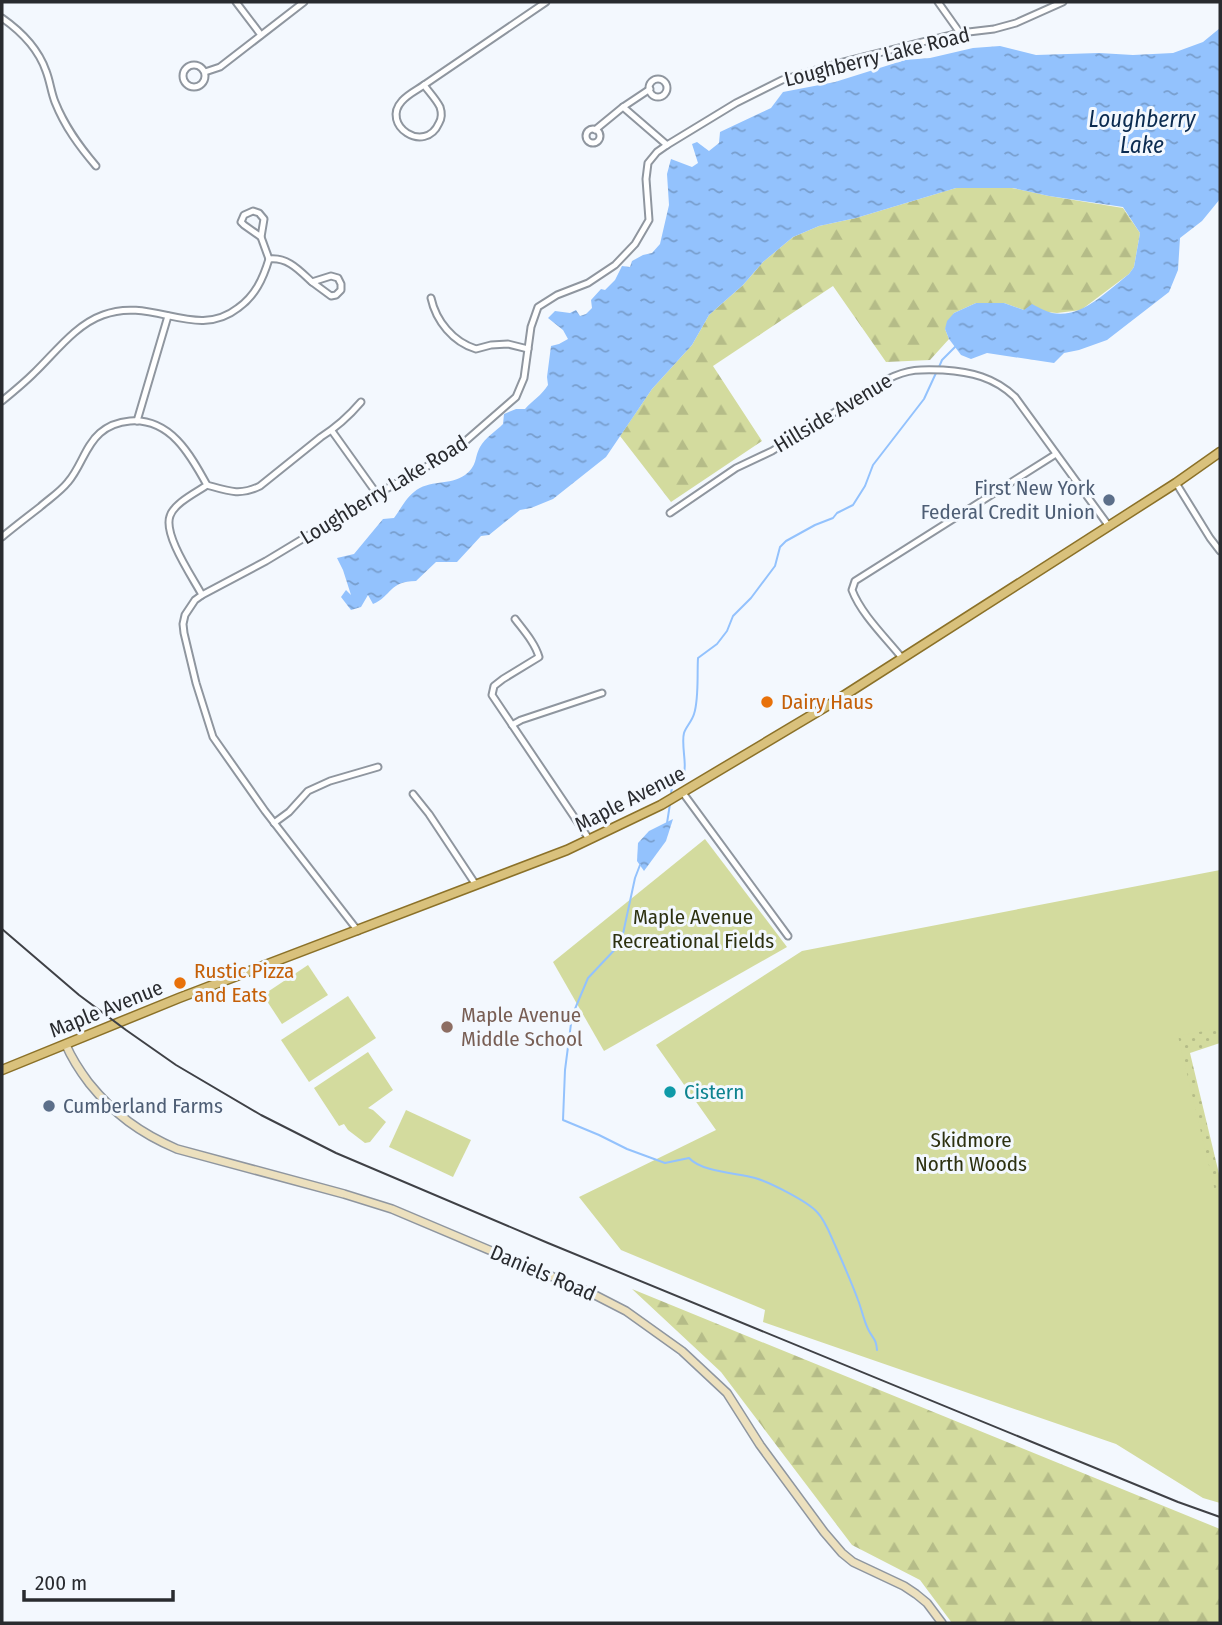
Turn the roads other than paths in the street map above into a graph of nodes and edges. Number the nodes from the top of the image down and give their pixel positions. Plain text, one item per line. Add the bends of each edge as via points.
1 (236, 2) edge
2 (304, 2) edge
3 (546, 2) edge
4 (938, 2) edge
5 (1063, 2) edge
6 (2, 19) edge
7 (960, 33) junction
8 (261, 35) junction
9 (205, 72) junction
10 (424, 85) junction
11 (650, 89) dead end
12 (623, 107) junction
13 (595, 130) dead end
14 (667, 145) junction
15 (96, 166) dead end
16 (261, 237) junction
17 (269, 259) junction
18 (312, 282) junction
19 (431, 298) dead end
20 (168, 316) junction
21 (528, 349) junction
22 (2, 401) edge
23 (361, 402) dead end
24 (137, 421) junction
25 (331, 430) junction
26 (1220, 452) edge
27 (1056, 454) junction
28 (1176, 483) junction
29 (207, 485) junction
30 (377, 494) junction
31 (670, 513) dead end
32 (1108, 526) junction
33 (2, 537) edge
34 (1220, 551) edge
35 (202, 595) junction
36 (515, 619) dead end
37 (902, 659) junction
38 (602, 693) dead end
39 (512, 725) junction
40 (378, 767) dead end
41 (683, 793) junction
42 (413, 794) dead end
43 (275, 823) junction
44 (589, 839) junction
45 (476, 885) junction
46 (358, 931) junction
47 (788, 936) dead end
48 (66, 1045) junction
49 (2, 1070) edge
50 (942, 1623) edge

1 - 8 street
2 - 8 street
3 - 10 street
4 - 7 street
5 - 7 street, Loughberry Lake Road via 1016,23
6 - 15 street via 21,32 40,56 65,122
7 - 14 street, Loughberry Lake Road via 782,80
8 - 9 street via 220,67
9 - 9 street via 191,65 183,77 186,84 196,87 204,81
10 - 10 street via 398,107 397,121 413,136 426,136 441,119 439,105
11 - 12 street
12 - 13 street
12 - 14 street
14 - 21 street, Loughberry Lake Road via 648,163 649,220 635,244 594,279 538,307
16 - 16 street via 241,222 244,215 253,211 264,219
16 - 17 street
17 - 18 street via 286,260
17 - 20 street via 260,284 234,312 205,321
18 - 18 street via 334,276 341,290 327,295
19 - 21 street via 445,327 460,342 476,349 508,344
20 - 22 street via 127,309 90,321
20 - 24 street
21 - 30 street, Loughberry Lake Road via 516,397 453,452
23 - 25 street
24 - 29 street via 152,423 172,435
24 - 33 street via 101,432 67,484
25 - 29 street via 249,491
25 - 30 street
26 - 28 main road, Maple Avenue
27 - 31 street, Hillside Avenue via 1015,397 996,381 965,372 905,371 736,468
27 - 32 street, Hillside Avenue
27 - 37 street via 855,580 854,596
28 - 32 main road, Maple Avenue
28 - 34 street
29 - 35 street via 175,508 169,518 174,542
30 - 35 street, Loughberry Lake Road
32 - 37 main road, Maple Avenue
35 - 43 street, Loughberry Lake Road via 189,608 183,624 210,729
36 - 39 street via 539,657 492,690
37 - 41 main road, Maple Avenue
38 - 39 street
39 - 44 street
40 - 43 street via 309,791
41 - 44 main road, Maple Avenue
41 - 47 street
42 - 45 street
43 - 46 street, Loughberry Lake Road
44 - 45 main road, Maple Avenue
45 - 46 main road, Maple Avenue
46 - 48 main road, Maple Avenue
48 - 49 main road, Maple Avenue
48 - 50 street, Daniels Road via 100,1096 156,1139 177,1149 392,1209 591,1293 636,1317 727,1393 766,1454 842,1553 916,1594

